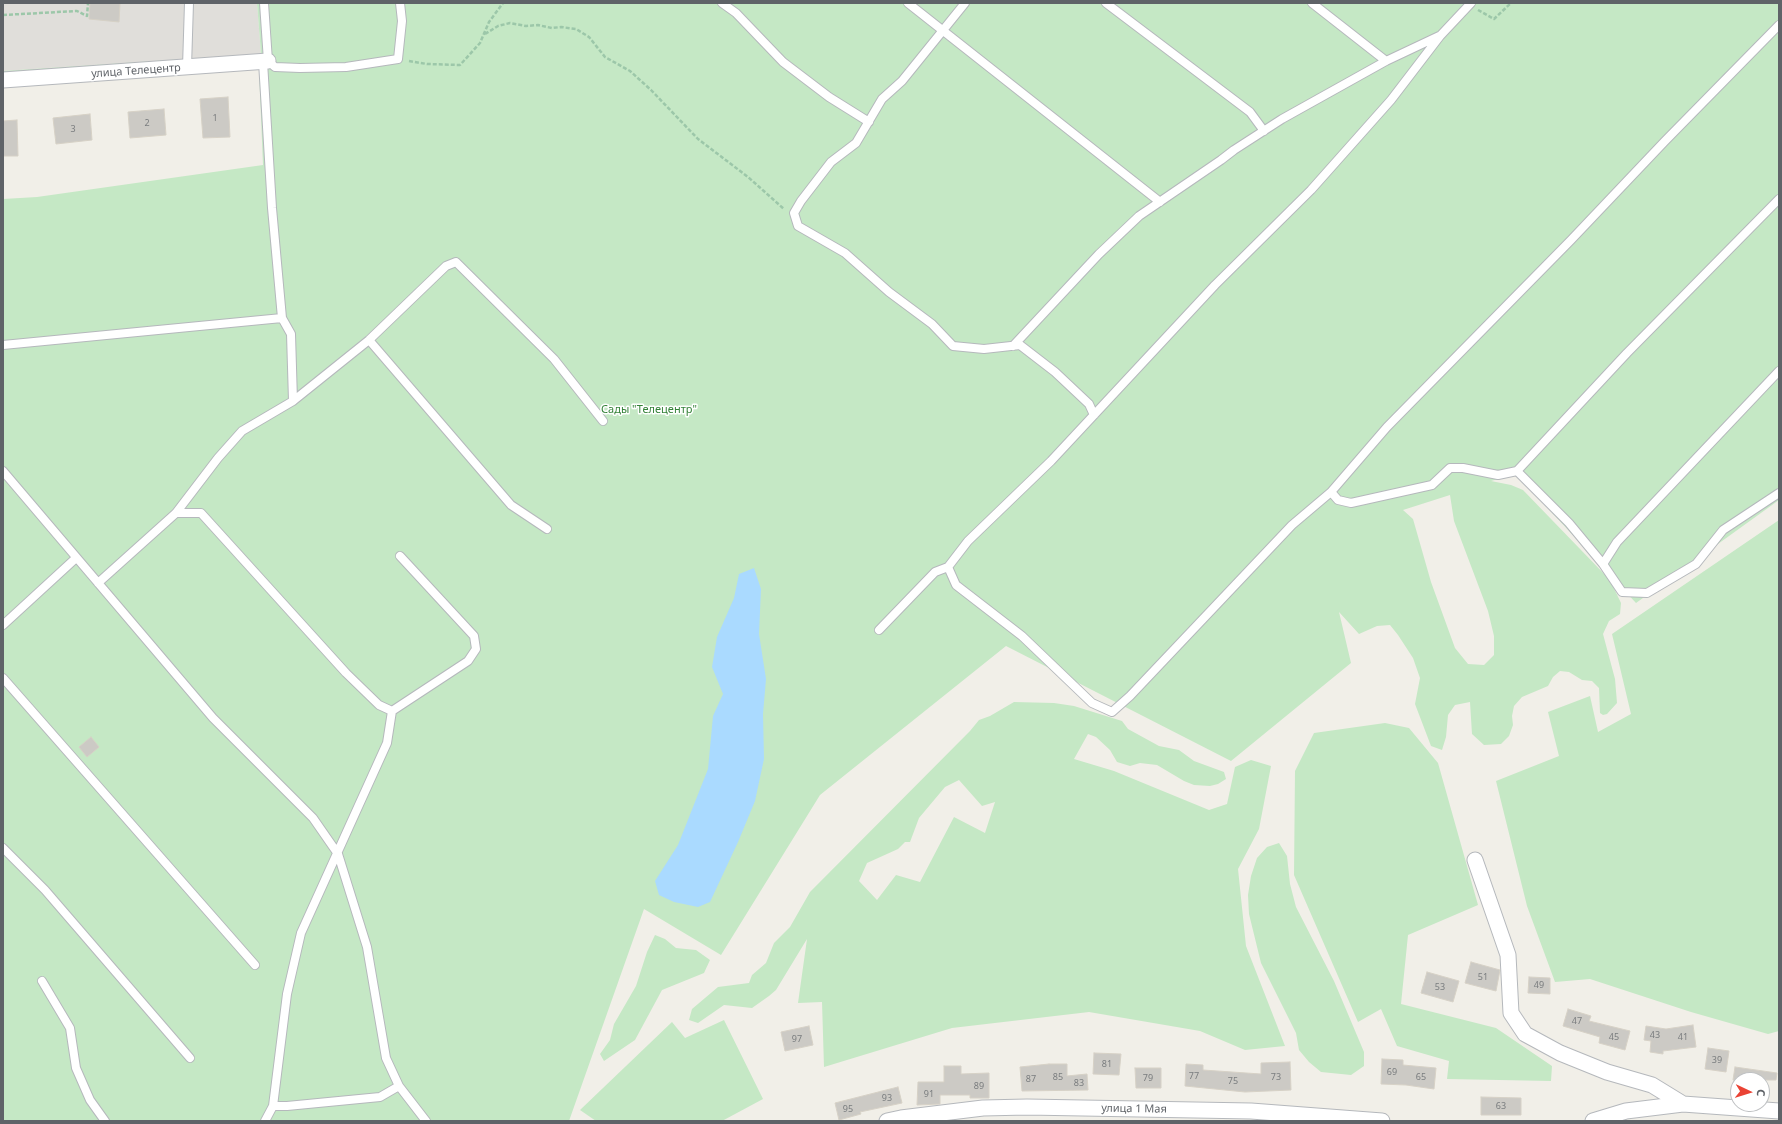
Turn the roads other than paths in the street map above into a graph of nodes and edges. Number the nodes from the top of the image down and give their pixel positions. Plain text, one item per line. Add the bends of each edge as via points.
1 (189, 3) edge
2 (264, 3) edge
3 (400, 3) edge
4 (722, 3) edge
5 (908, 3) edge
6 (965, 3) edge
7 (1106, 3) edge
8 (1312, 3) edge
9 (1470, 4) edge
10 (1779, 25) edge
11 (942, 31) junction
12 (1440, 36) junction
13 (1386, 61) junction
14 (266, 62) junction
15 (187, 67) junction
16 (3, 80) edge
17 (869, 122) junction
18 (1264, 131) junction
19 (1779, 199) edge
20 (1160, 202) junction
21 (282, 318) junction
22 (369, 340) junction
23 (3, 345) edge
24 (1013, 346) junction
25 (1779, 371) edge
26 (293, 401) junction
27 (1094, 414) junction
28 (603, 421) dead end
29 (3, 471) edge
30 (1517, 471) junction
31 (1331, 492) junction
32 (1779, 493) edge
33 (176, 513) junction
34 (547, 529) dead end
35 (400, 556) dead end
36 (76, 558) junction
37 (1603, 564) junction
38 (948, 567) junction
39 (98, 583) junction
40 (3, 625) edge
41 (879, 630) dead end
42 (3, 678) edge
43 (392, 711) junction
44 (3, 848) edge
45 (338, 854) junction
46 (1475, 860) dead end
47 (255, 965) dead end
48 (42, 981) dead end
49 (190, 1058) dead end
50 (399, 1086) junction
51 (1683, 1104) junction
52 (273, 1106) junction
53 (1779, 1111) edge
54 (1625, 1116) edge
55 (106, 1121) edge
56 (265, 1121) edge
57 (426, 1121) edge
58 (887, 1121) edge
59 (1382, 1121) edge
60 (1593, 1121) edge

1 - 15 lane
2 - 14 lane
3 - 14 lane via 402,21 398,59 346,67 275,67
4 - 17 lane via 736,13 783,62 829,97
5 - 11 lane
6 - 11 lane
7 - 18 lane via 1250,112
8 - 13 lane
9 - 12 lane
10 - 31 lane via 1387,427
11 - 17 lane via 902,81 882,99
11 - 20 lane
12 - 13 lane
12 - 27 lane via 1391,100 1311,190 1215,285
13 - 18 lane
14 - 15 street, улица Телецентр
14 - 21 lane via 272,208
15 - 16 street, улица Телецентр
17 - 24 lane via 856,143 831,162 801,201 794,213 798,226 845,252 889,292 932,324 953,346 984,349
18 - 20 lane
19 - 30 lane via 1627,353
20 - 24 lane via 1139,216 1099,254
21 - 23 lane
21 - 26 lane via 291,334
22 - 26 lane
22 - 28 lane via 446,266 456,262 554,359
22 - 34 lane via 511,505
24 - 27 lane via 1020,345 1055,372 1089,404
25 - 37 lane via 1617,542
26 - 33 lane via 242,430
27 - 38 lane via 1051,461 968,541
29 - 36 lane
30 - 31 lane via 1498,475 1450,468 1432,485 1351,503 1338,500
30 - 37 lane via 1568,523
31 - 38 lane via 1292,525 1112,712 1092,703 1022,636 956,585
32 - 37 lane via 1723,530 1696,564 1647,593 1622,592
33 - 39 lane
33 - 43 lane via 201,513 346,673 380,705
35 - 43 lane via 474,636 476,650 468,661
36 - 39 lane
36 - 40 lane
38 - 41 lane via 935,572
39 - 45 lane via 213,718 313,818
42 - 47 lane
43 - 45 lane via 387,743
44 - 49 lane via 45,890
45 - 50 lane via 367,947 386,1058
45 - 52 lane via 301,933 287,994
46 - 51 street via 1508,955 1511,1013 1525,1034 1560,1054 1607,1072 1652,1085
48 - 55 lane via 70,1028 76,1068 90,1100
50 - 52 lane via 380,1098
50 - 57 lane
51 - 53 street
51 - 54 street
52 - 56 lane
54 - 60 street
58 - 59 street, улица 1 Мая via 983,1108 1027,1107 1251,1111

